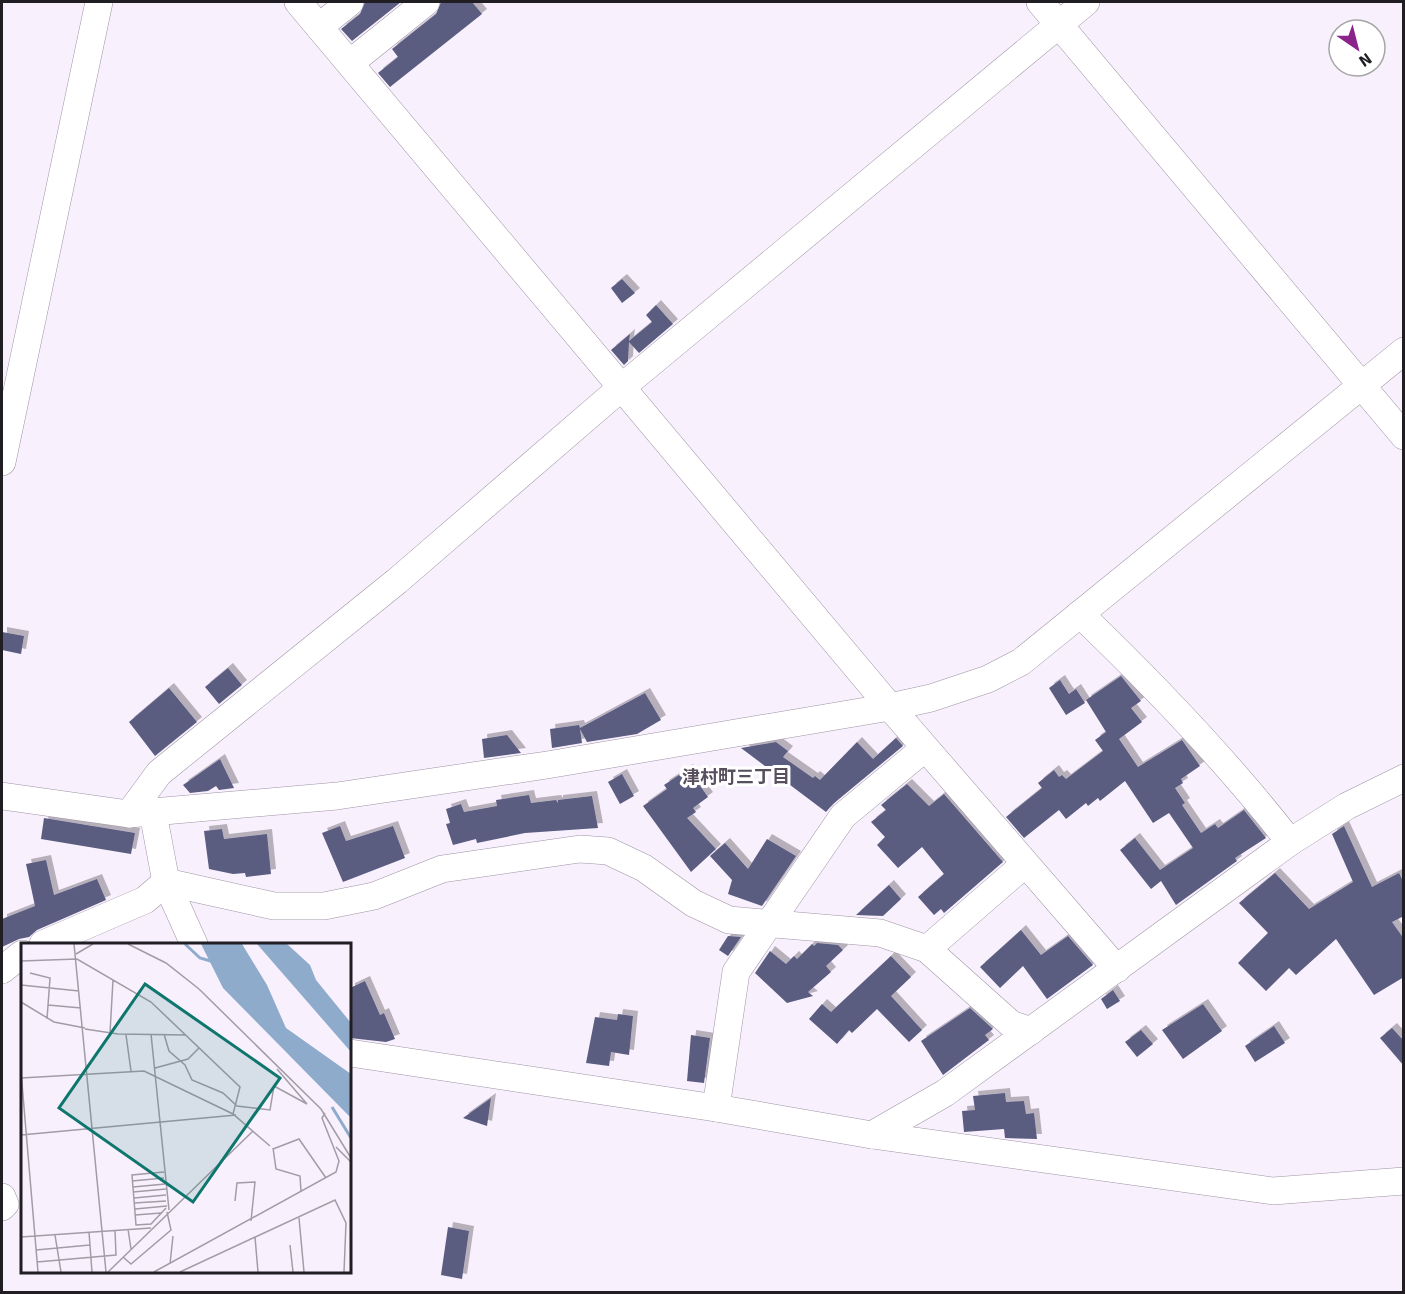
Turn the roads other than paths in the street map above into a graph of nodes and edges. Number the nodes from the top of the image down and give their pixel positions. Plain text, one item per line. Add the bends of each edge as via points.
1 (99, 2) edge
2 (298, 2) edge
3 (350, 2) edge
4 (426, 2) edge
5 (1040, 2) edge
6 (1086, 2) edge
7 (1059, 24) junction
8 (319, 27) junction
9 (350, 63) junction
10 (1404, 351) edge
11 (1361, 385) junction
12 (622, 387) junction
13 (1404, 436) edge
14 (2, 462) edge
15 (1080, 615) junction
16 (890, 707) junction
17 (925, 748) junction
18 (1404, 778) edge
19 (2, 796) edge
20 (141, 814) junction
21 (1290, 842) junction
22 (1025, 864) junction
23 (166, 882) junction
24 (767, 925) junction
25 (48, 943) edge
26 (193, 943) edge
27 (927, 949) junction
28 (21, 955) edge
29 (1117, 969) junction
30 (2, 970) edge
31 (1031, 1031) junction
32 (351, 1053) edge
33 (716, 1108) junction
34 (872, 1136) junction
35 (1404, 1181) edge
36 (2, 1197) edge
37 (2, 1207) edge

1 - 14 street
2 - 8 street
3 - 8 street
4 - 9 street
5 - 7 street
6 - 7 street
7 - 11 street
7 - 12 street
8 - 9 street
9 - 12 street
10 - 11 street
11 - 13 street
11 - 15 street
12 - 16 street
12 - 20 street via 397,581 159,773
15 - 16 street via 1021,662 988,679
15 - 21 street via 1119,651 1254,797
16 - 17 street
16 - 20 street via 349,794
17 - 22 street
17 - 24 street via 843,816
18 - 21 street via 1347,806
19 - 20 street
20 - 23 street
21 - 29 street
22 - 27 street
22 - 29 street
23 - 24 street via 274,906 324,906 374,896 442,869 580,849 608,851 729,921
23 - 25 street via 145,900
23 - 26 street
24 - 27 street via 880,933
24 - 33 street via 736,972
27 - 31 street via 1011,1024
28 - 30 street
29 - 31 street
31 - 34 street via 945,1093
32 - 33 street
33 - 34 street
34 - 35 street via 1273,1191
36 - 37 street

